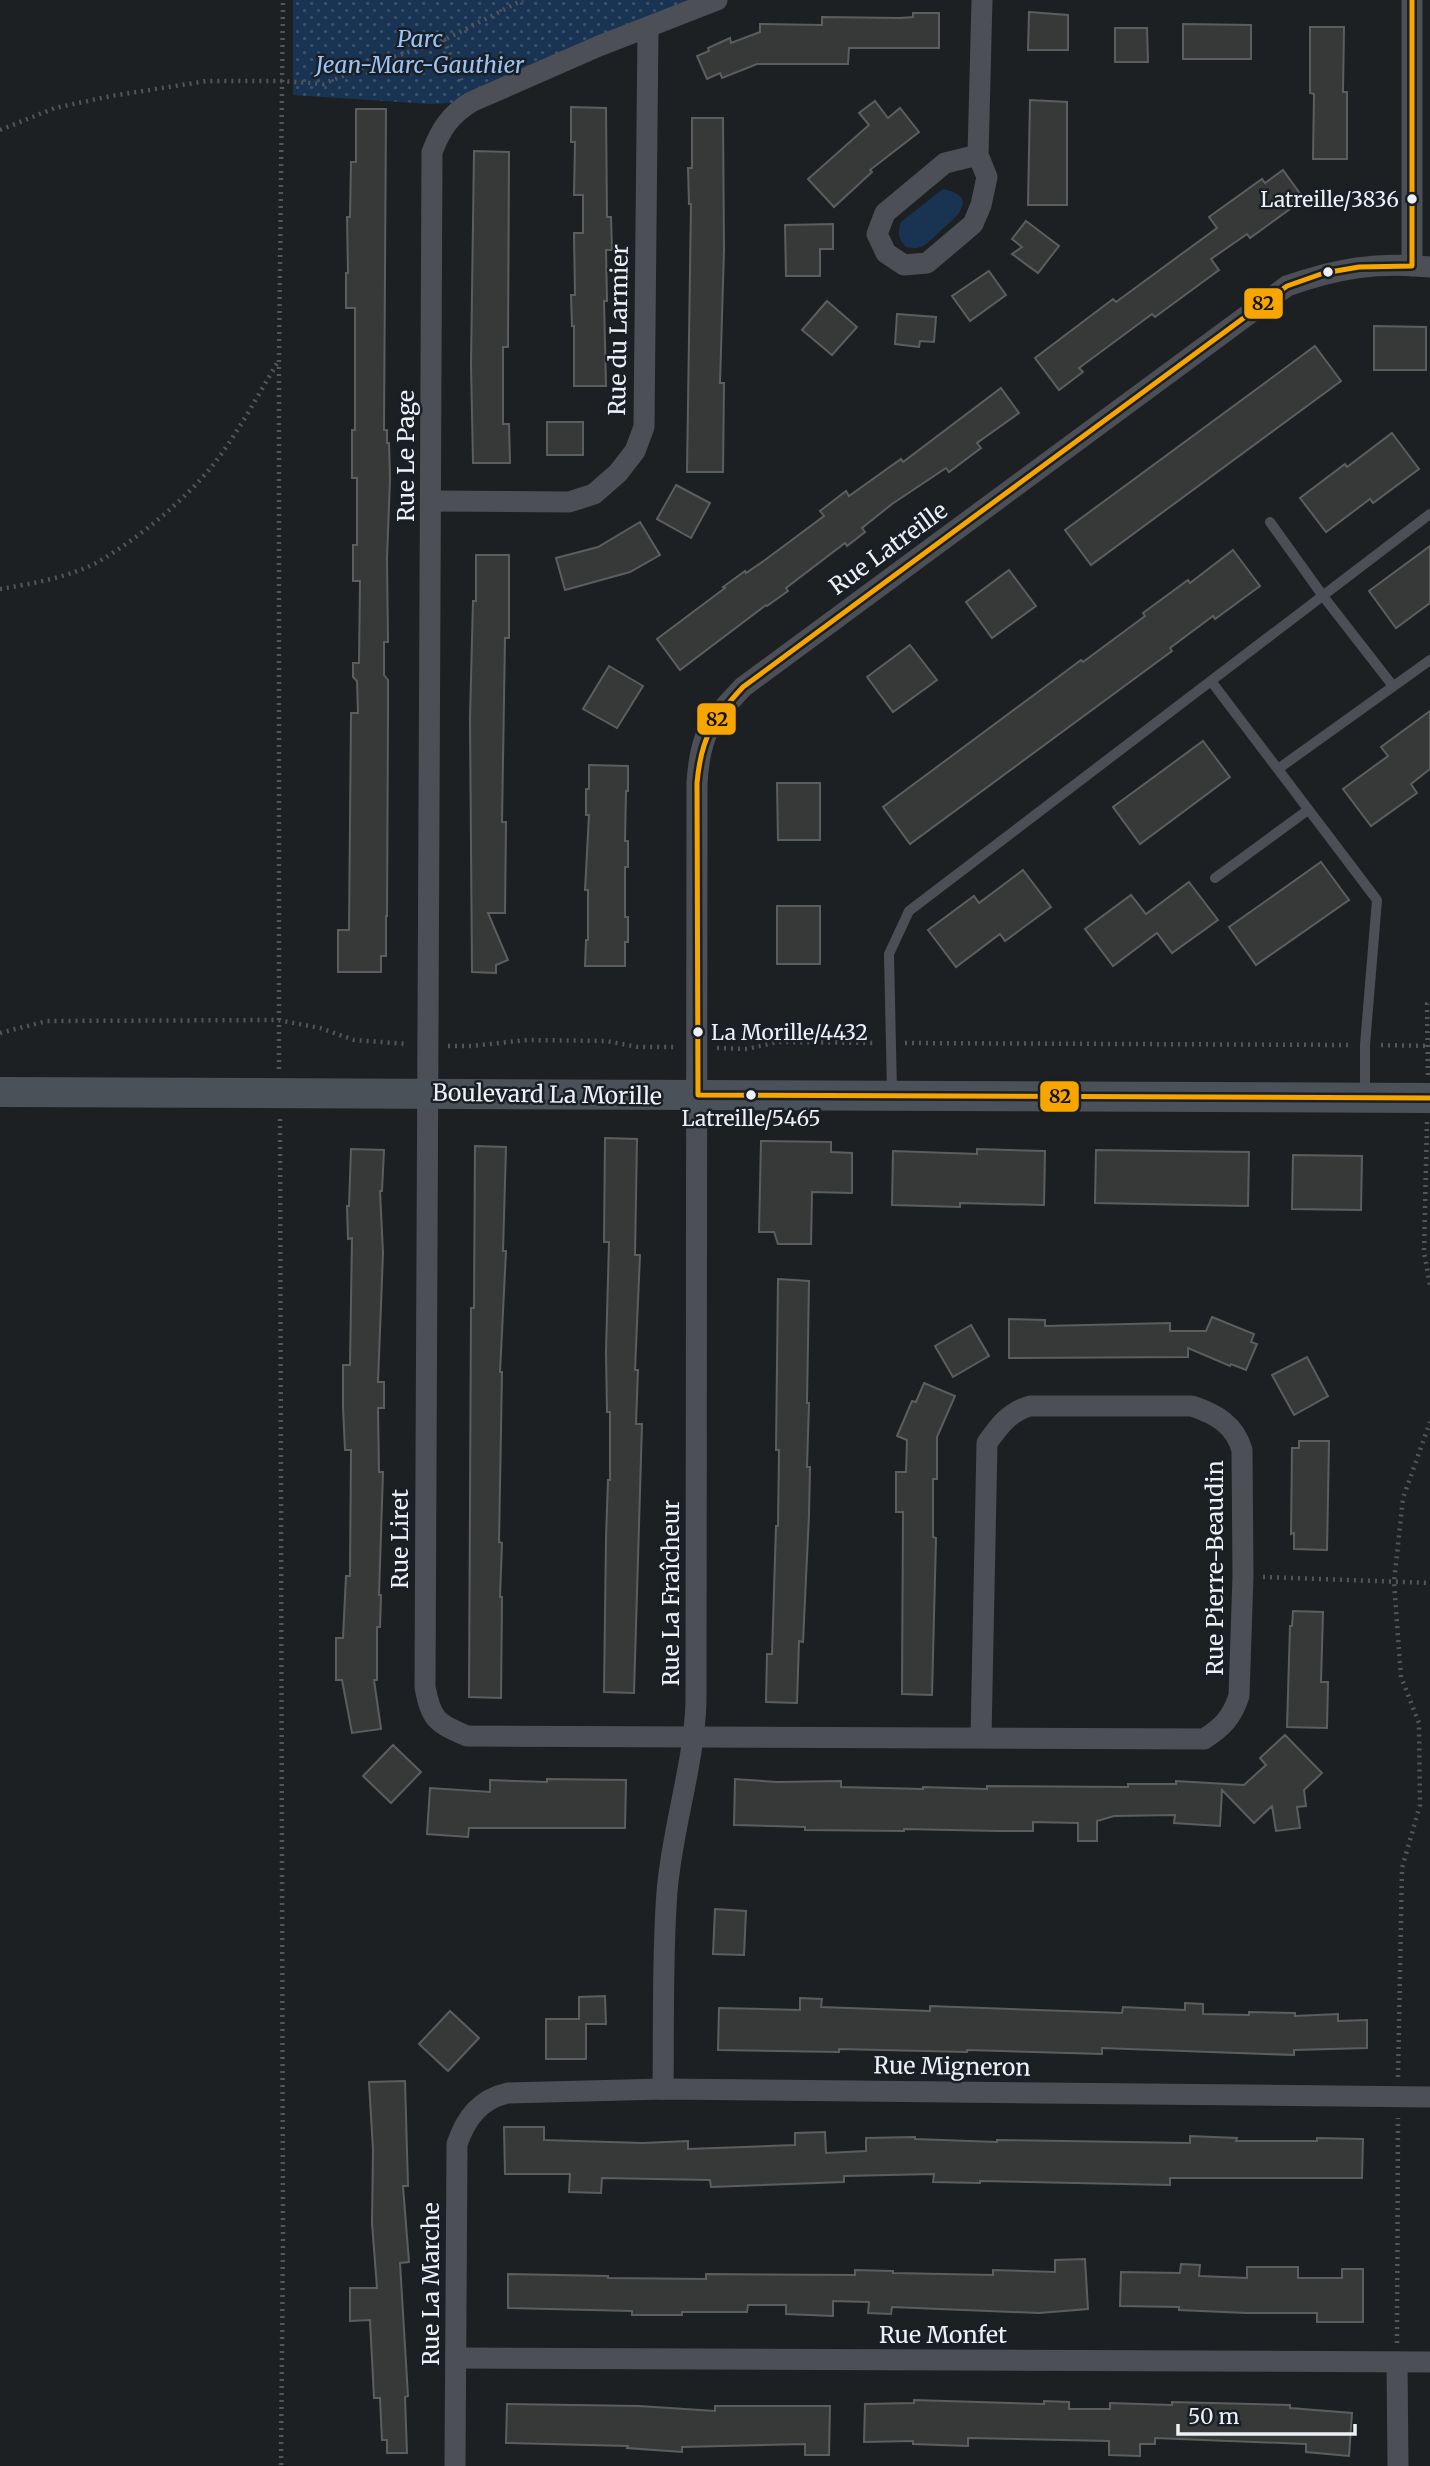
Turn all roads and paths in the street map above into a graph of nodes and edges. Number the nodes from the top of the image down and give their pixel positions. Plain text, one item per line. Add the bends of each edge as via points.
1 (283, 0) edge
2 (523, 0) edge
3 (717, 0) edge
4 (982, 0) edge
5 (1412, 0) edge
6 (648, 28) junction
7 (444, 40) junction
8 (282, 81) junction
9 (471, 102) junction
10 (0, 130) edge
11 (978, 155) junction
12 (1421, 266) edge
13 (279, 360) junction
14 (431, 501) junction
15 (1430, 514) edge
16 (1270, 522) dead end
17 (0, 589) edge
18 (1323, 596) junction
19 (1430, 660) edge
20 (1211, 681) junction
21 (1394, 687) junction
22 (1278, 769) junction
23 (1308, 810) junction
24 (1215, 878) dead end
25 (1430, 1000) edge
26 (0, 1092) edge
27 (426, 1092) junction
28 (280, 1094) junction
29 (698, 1095) junction
30 (892, 1095) junction
31 (1365, 1098) junction
32 (1429, 1098) edge
33 (1430, 1285) edge
34 (1430, 1422) edge
35 (1243, 1576) junction
36 (1394, 1582) junction
37 (1430, 1583) edge
38 (981, 1737) junction
39 (695, 1738) junction
40 (663, 2089) junction
41 (1398, 2096) junction
42 (1430, 2096) edge
43 (477, 2108) joint
44 (456, 2358) junction
45 (1397, 2362) junction
46 (1430, 2362) edge
47 (281, 2466) edge
48 (455, 2466) edge
49 (1398, 2466) edge

1 - 8 path
2 - 7 path
3 - 6 street, Rue Le Page
4 - 11 street
5 - 12 street
6 - 9 street, Rue Le Page
6 - 14 street, Rue du Larmier via 643,427 635,452 594,494 569,502
7 - 8 path via 323,84
7 - 9 path
8 - 10 path via 207,81 111,96 55,108
8 - 13 path
9 - 14 street, Rue Le Page via 454,113 432,152
11 - 11 street via 945,163 885,212 877,234 886,253 904,265 927,263 973,225 987,177
12 - 29 street, Rue Latreille via 1359,267 1287,286 743,687 713,719 699,752 697,783
13 - 17 path via 213,465 174,507 101,561 40,583
13 - 28 path
14 - 27 street, Rue Le Page
15 - 18 lane
16 - 18 lane
18 - 20 lane
18 - 21 lane
19 - 21 lane
20 - 22 lane
20 - 30 lane via 909,911 889,954
21 - 22 lane
22 - 23 lane
23 - 24 lane
23 - 31 lane via 1377,900
25 - 32 path
26 - 28 street, Boulevard La Morille
27 - 28 street, Boulevard La Morille
27 - 29 street, Boulevard La Morille
27 - 39 street, Rue Liret via 425,1686 430,1711 444,1727 467,1737
28 - 47 path
29 - 30 street, Boulevard La Morille
29 - 39 street, Rue La Fraîcheur
30 - 31 street, Boulevard La Morille
31 - 32 street, Boulevard La Morille
32 - 33 path via 1424,1252
34 - 36 path via 1402,1498
35 - 36 path
35 - 38 street, Rue Pierre-Beaudin via 1239,1696 1221,1729 1204,1738
35 - 38 street, Rue Pierre-Beaudin via 1242,1450 1238,1437 1213,1413 1192,1406 1030,1406 1017,1410 987,1443
36 - 37 path
36 - 41 path via 1401,1677 1419,1723 1420,1791 1402,1868
38 - 39 street, Rue Pierre-Beaudin
39 - 40 street, Rue La Fraîcheur via 667,1890
40 - 41 street, Rue Migneron
40 - 43 street, Rue Migneron via 508,2093 493,2096
41 - 42 street, Rue Migneron
41 - 45 path
43 - 44 street, Rue La Marche via 457,2144
44 - 45 street, Rue Monfet
44 - 48 street, Rue La Marche
45 - 46 street, Rue Monfet
45 - 49 street

